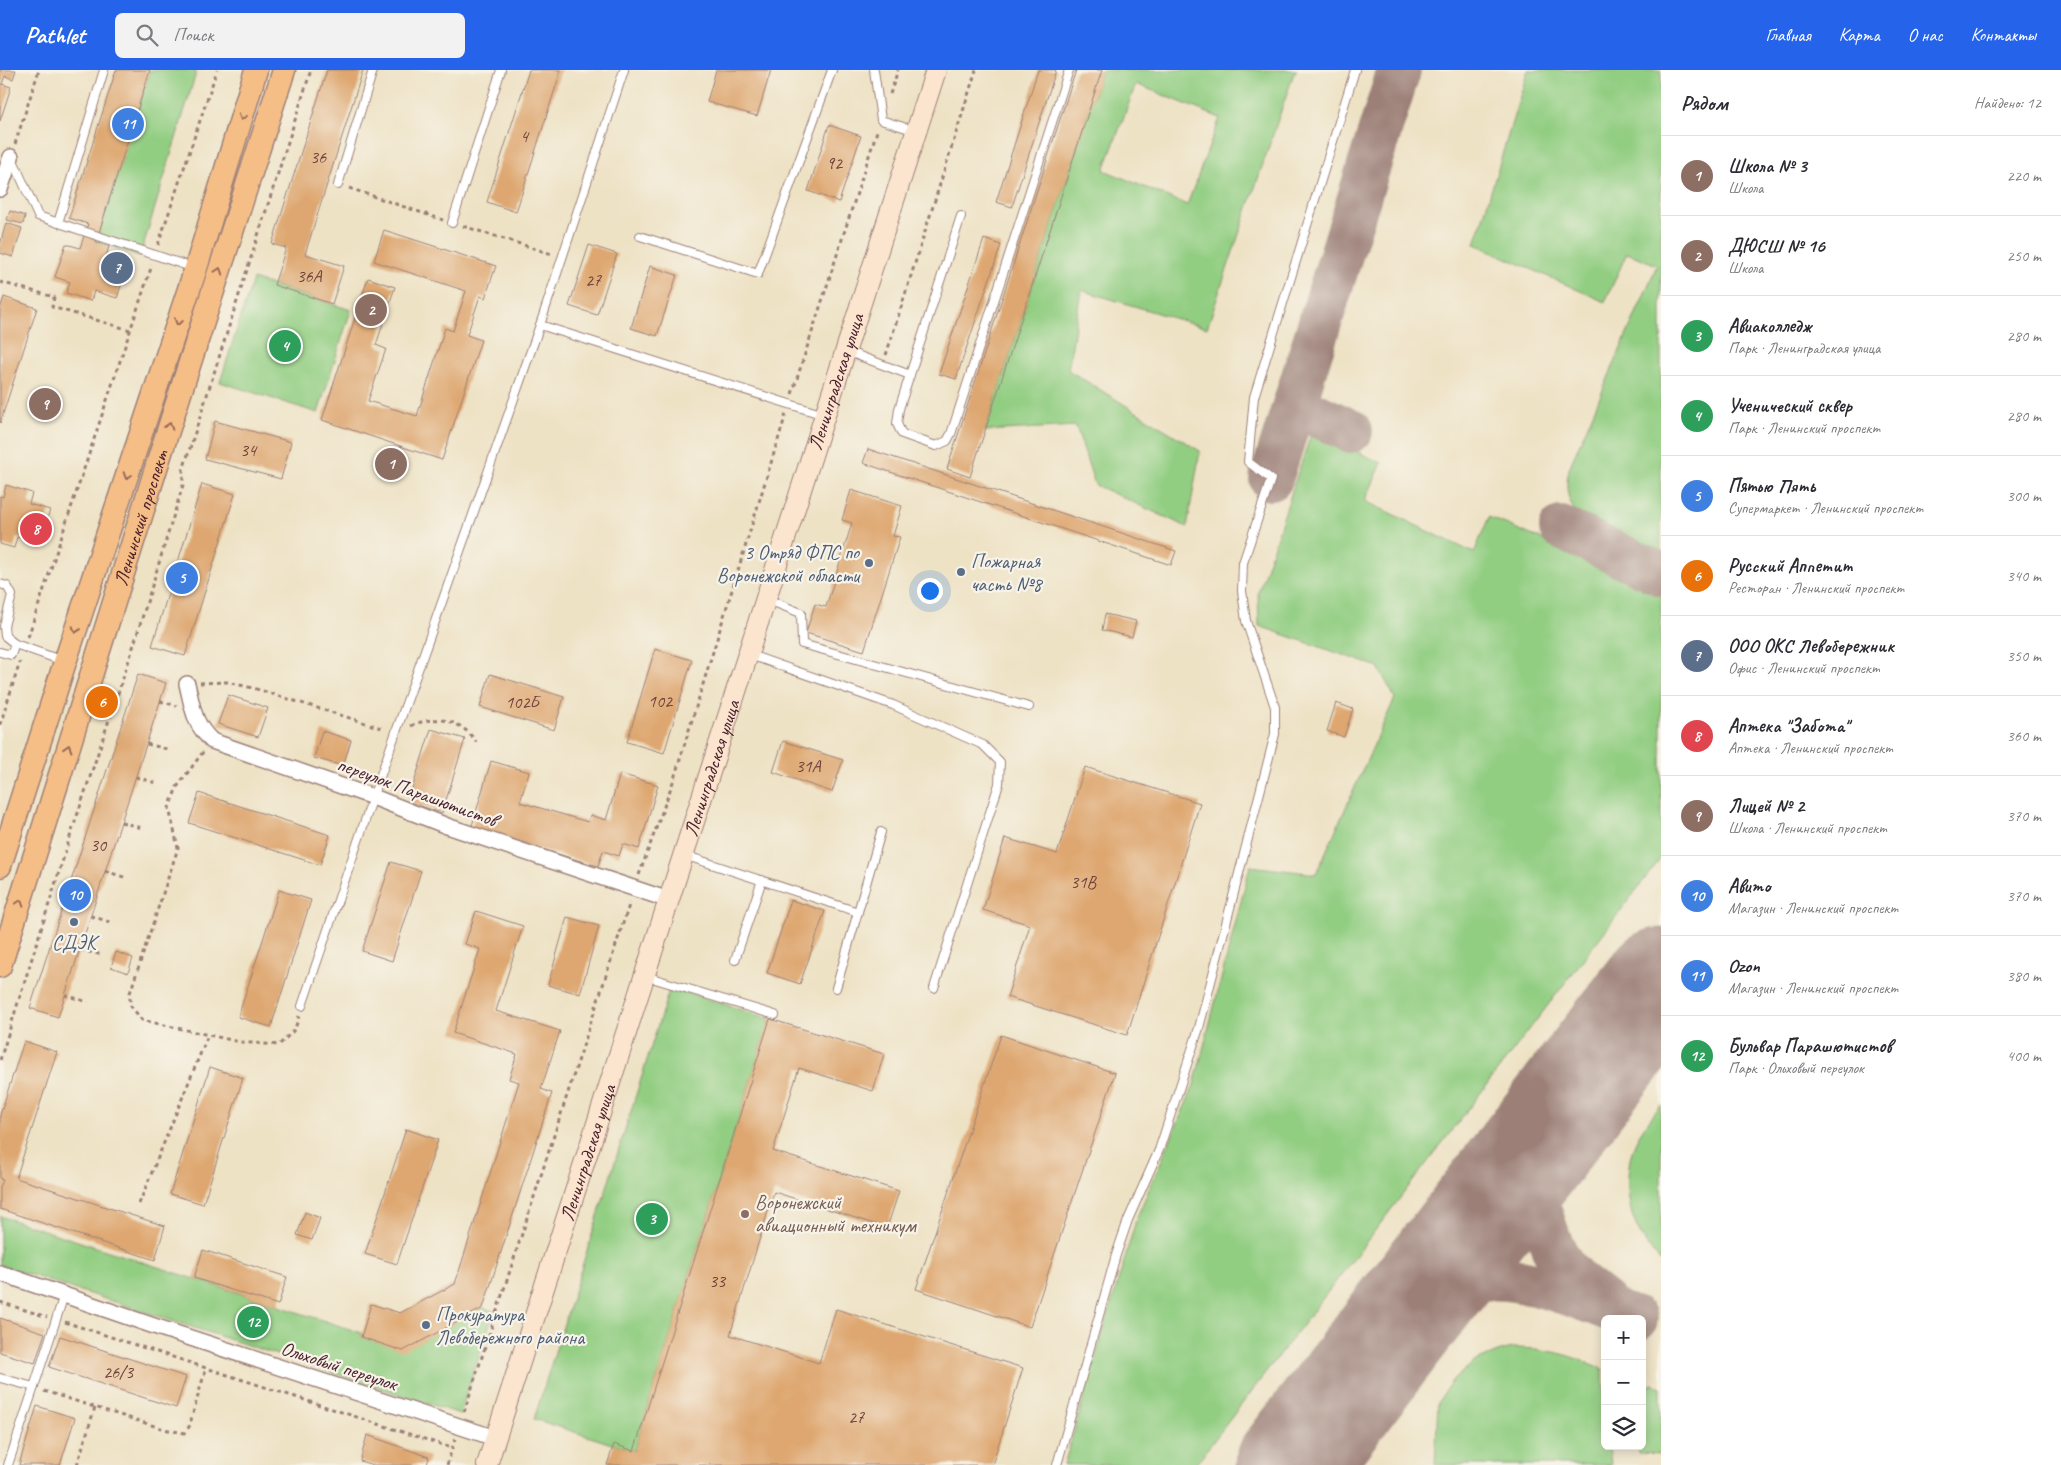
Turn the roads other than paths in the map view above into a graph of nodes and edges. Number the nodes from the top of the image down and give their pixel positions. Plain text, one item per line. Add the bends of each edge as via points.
1 (104, 70) edge
2 (284, 70) edge
3 (373, 70) edge
4 (501, 70) edge
5 (624, 70) edge
6 (832, 70) edge
7 (874, 70) edge
8 (936, 70) edge
9 (1069, 70) edge
10 (1355, 70) edge
11 (253, 71) edge
12 (916, 131) junction
13 (11, 157) joint
14 (338, 185) dead end
15 (0, 189) edge
16 (961, 216) dead end
17 (58, 223) junction
18 (452, 223) dead end
19 (640, 236) dead end
20 (196, 268) junction
21 (540, 325) junction
22 (845, 351) junction
23 (910, 375) junction
24 (825, 415) junction
25 (0, 584) edge
26 (766, 599) junction
27 (15, 644) junction
28 (0, 652) edge
29 (748, 654) junction
30 (64, 662) junction
31 (187, 684) road end
32 (1029, 707) dead end
33 (373, 797) junction
34 (880, 832) dead end
35 (682, 855) junction
36 (0, 866) edge
37 (762, 880) junction
38 (669, 900) junction
39 (858, 912) junction
40 (735, 960) dead end
41 (0, 966) edge
42 (644, 976) junction
43 (836, 988) dead end
44 (934, 988) dead end
45 (302, 1006) road end
46 (775, 1015) dead end
47 (0, 1273) edge
48 (64, 1295) junction
49 (0, 1378) edge
50 (34, 1387) junction
51 (494, 1438) junction
52 (8, 1465) edge
53 (487, 1465) edge
54 (1057, 1465) edge

1 - 17 lane
41 -> 2 main road, Ленинский проспект
3 - 14 lane
4 - 18 lane
5 - 21 lane
6 - 19 lane via 758,274
7 - 12 lane via 881,120
8 - 12 main road, Ленинградская улица
9 - 23 lane via 947,441 936,446 902,434 897,424 899,409
10 - 54 lane via 1254,398 1248,462 1271,479 1243,563 1242,591 1246,621 1275,707 1275,734 1188,1063 1160,1150 1116,1255
11 -> 20 main road, Ленинский проспект
12 - 22 main road, Ленинградская улица
13 - 15 street
13 - 17 lane via 38,216
16 - 23 lane
17 - 20 lane
20 -> 30 main road, Ленинский проспект
21 - 24 lane
21 - 33 lane
22 - 23 lane
22 - 24 main road, Ленинградская улица
24 - 26 main road, Ленинградская улица
25 - 27 lane via 7,586 12,595 4,626 5,636
26 - 29 main road, Ленинградская улица
26 - 32 lane via 801,612 802,644
27 - 28 lane via 10,655
27 - 30 lane
29 - 35 main road, Ленинградская улица
29 - 44 lane via 893,705 983,745 1000,762 1000,784
30 - 36 main road, Ленинский проспект
31 - 33 street, переулок Парашютистов via 200,730 212,741
33 - 38 street, переулок Парашютистов via 447,826
33 - 45 lane
34 - 39 lane
35 - 37 lane
35 - 38 main road, Ленинградская улица
37 - 39 lane
37 - 40 lane
38 - 42 main road, Ленинградская улица
39 - 43 lane
42 - 46 lane
42 - 51 main road, Ленинградская улица
47 - 48 street, Ольховый переулок
48 - 50 lane
48 - 51 street, Ольховый переулок
49 - 50 lane
50 - 52 lane
51 - 53 main road, Ленинградская улица

